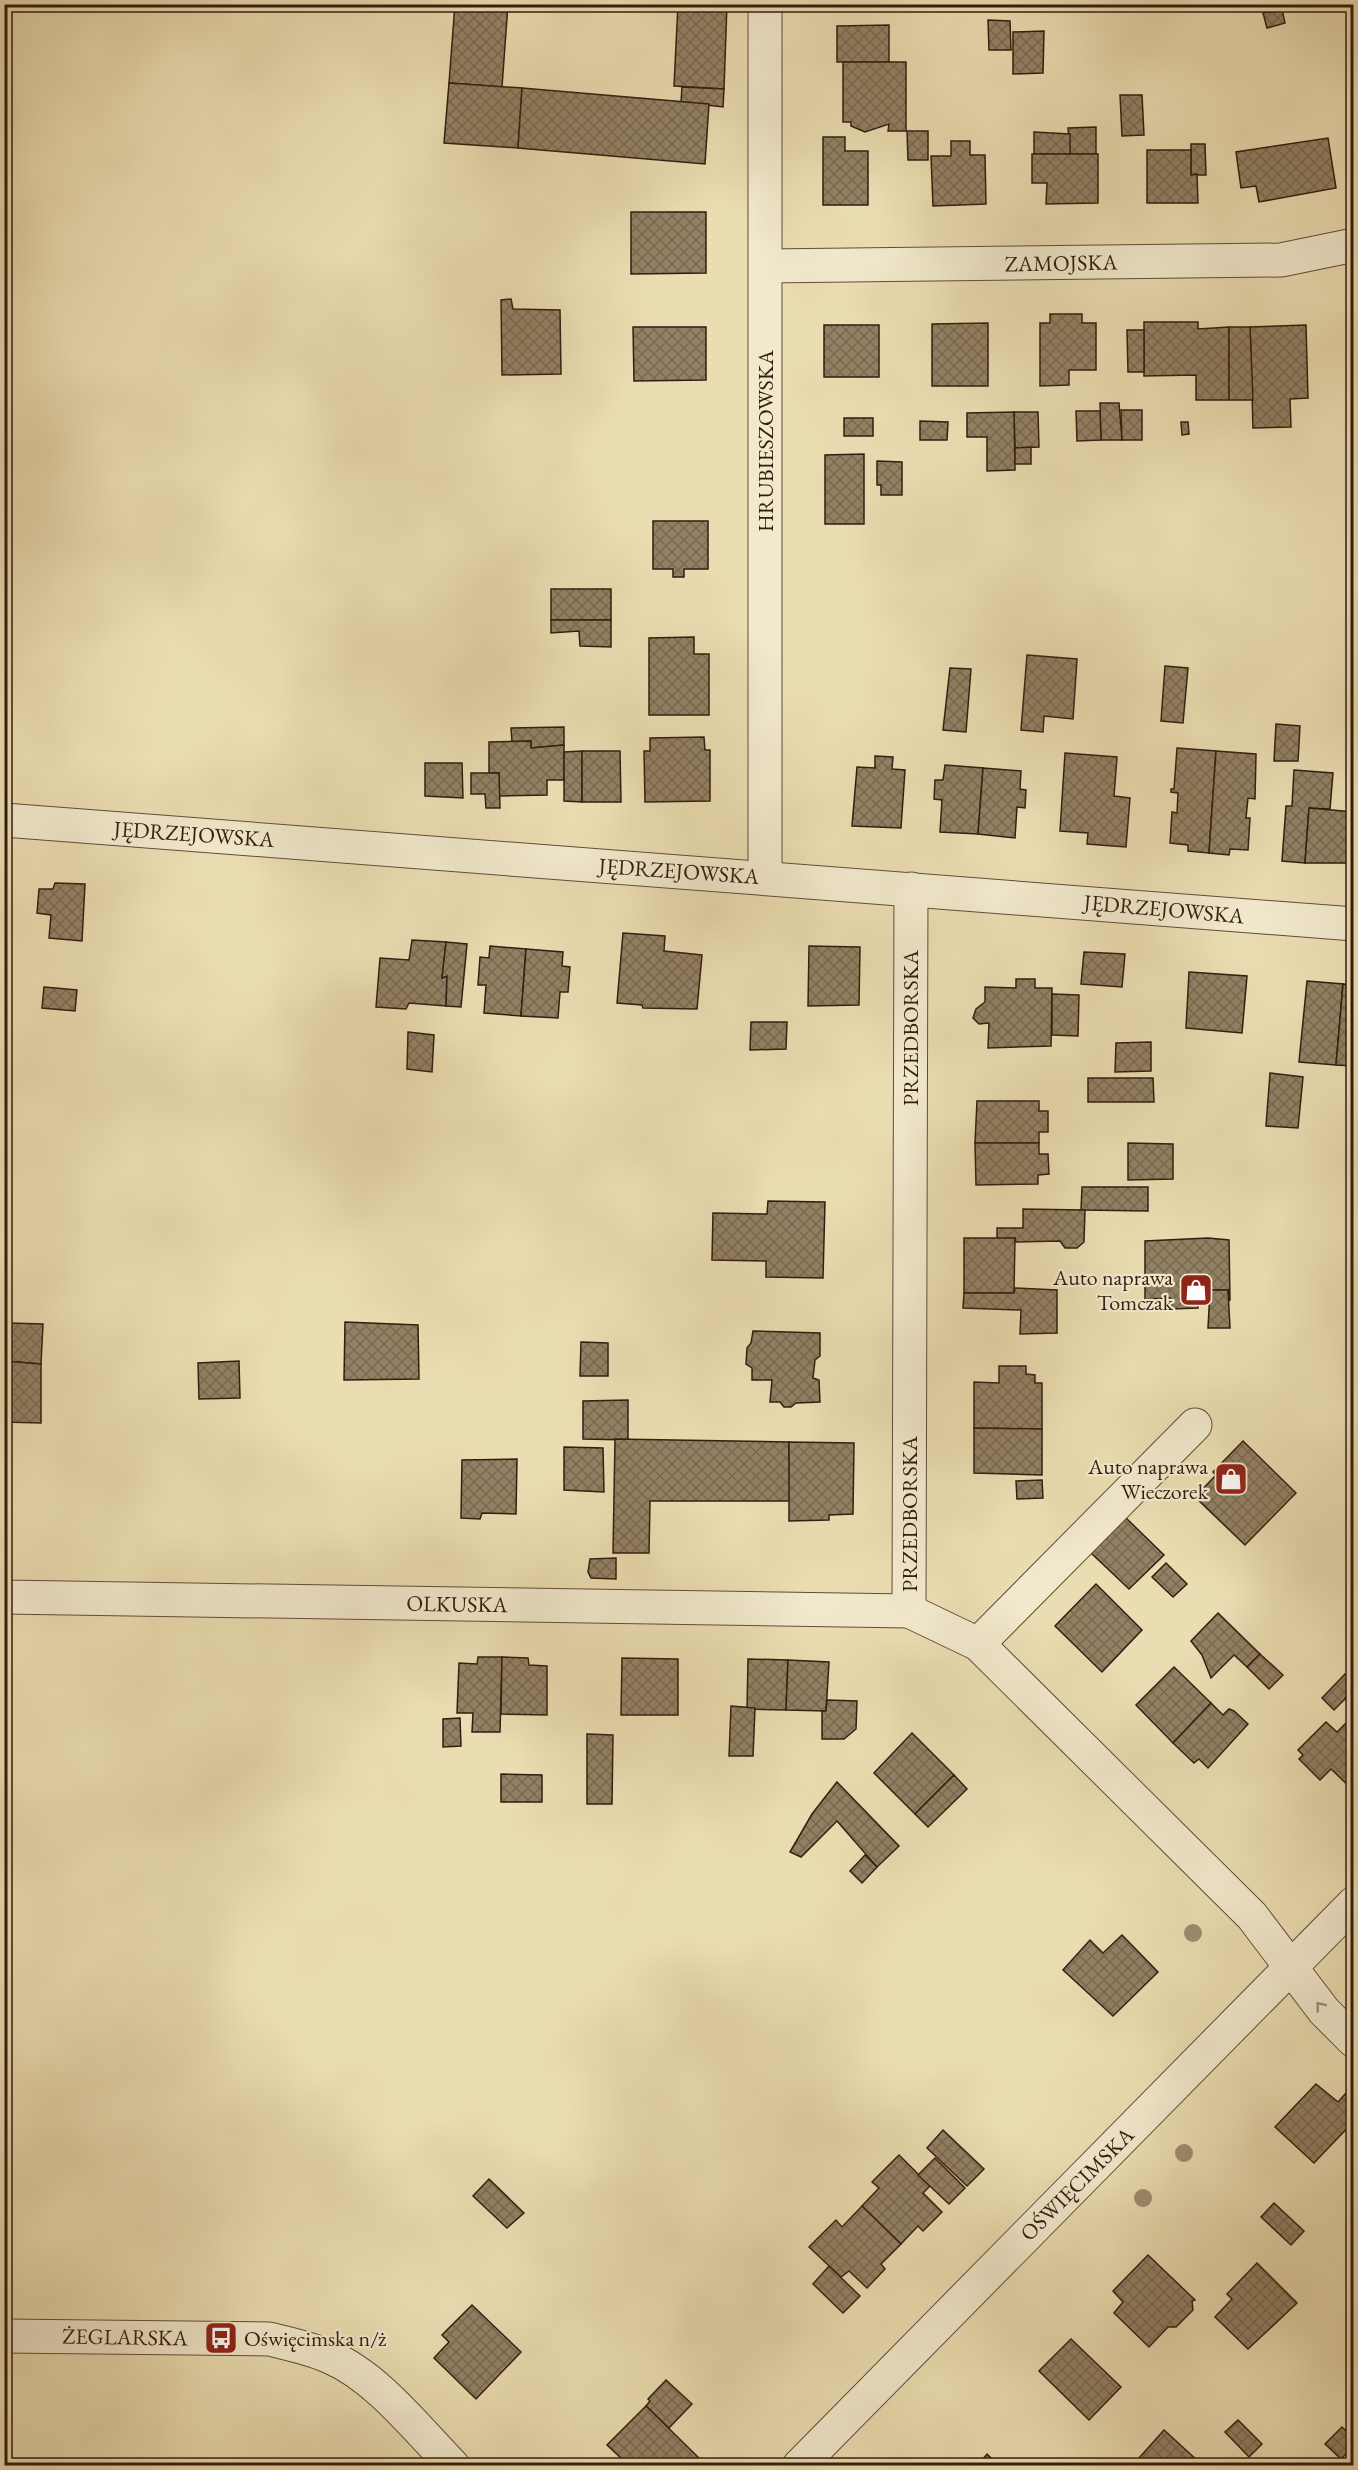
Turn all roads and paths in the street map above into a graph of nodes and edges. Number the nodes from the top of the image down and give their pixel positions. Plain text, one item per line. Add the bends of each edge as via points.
1 (765, 4) edge
2 (1353, 245) edge
3 (766, 266) junction
4 (4, 820) edge
5 (765, 878) junction
6 (911, 889) junction
7 (1353, 924) edge
8 (1195, 1425) dead end
9 (4, 1597) edge
10 (909, 1611) junction
11 (978, 1644) junction
12 (1353, 1903) edge
13 (1291, 1967) junction
14 (1353, 2041) edge
15 (4, 2336) edge
16 (453, 2466) edge
17 (800, 2466) edge

1 - 3 street, HRUBIESZOWSKA
2 - 3 street, ZAMOJSKA via 1281,260
3 - 5 street, HRUBIESZOWSKA
4 - 5 street, JĘDRZEJOWSKA
5 - 6 street, JĘDRZEJOWSKA
6 - 7 street, JĘDRZEJOWSKA
6 - 10 street, PRZEDBORSKA
8 - 11 street
9 - 10 street, OLKUSKA
10 - 11 street, PRZEDBORSKA
11 - 13 street, PRZEDBORSKA via 1252,1916
12 - 13 street, OŚWIĘCIMSKA
14 -> 13 street, PRZEDBORSKA
13 - 17 street, OŚWIĘCIMSKA
15 - 16 street, ŻEGLARSKA via 268,2339 308,2348 367,2379

